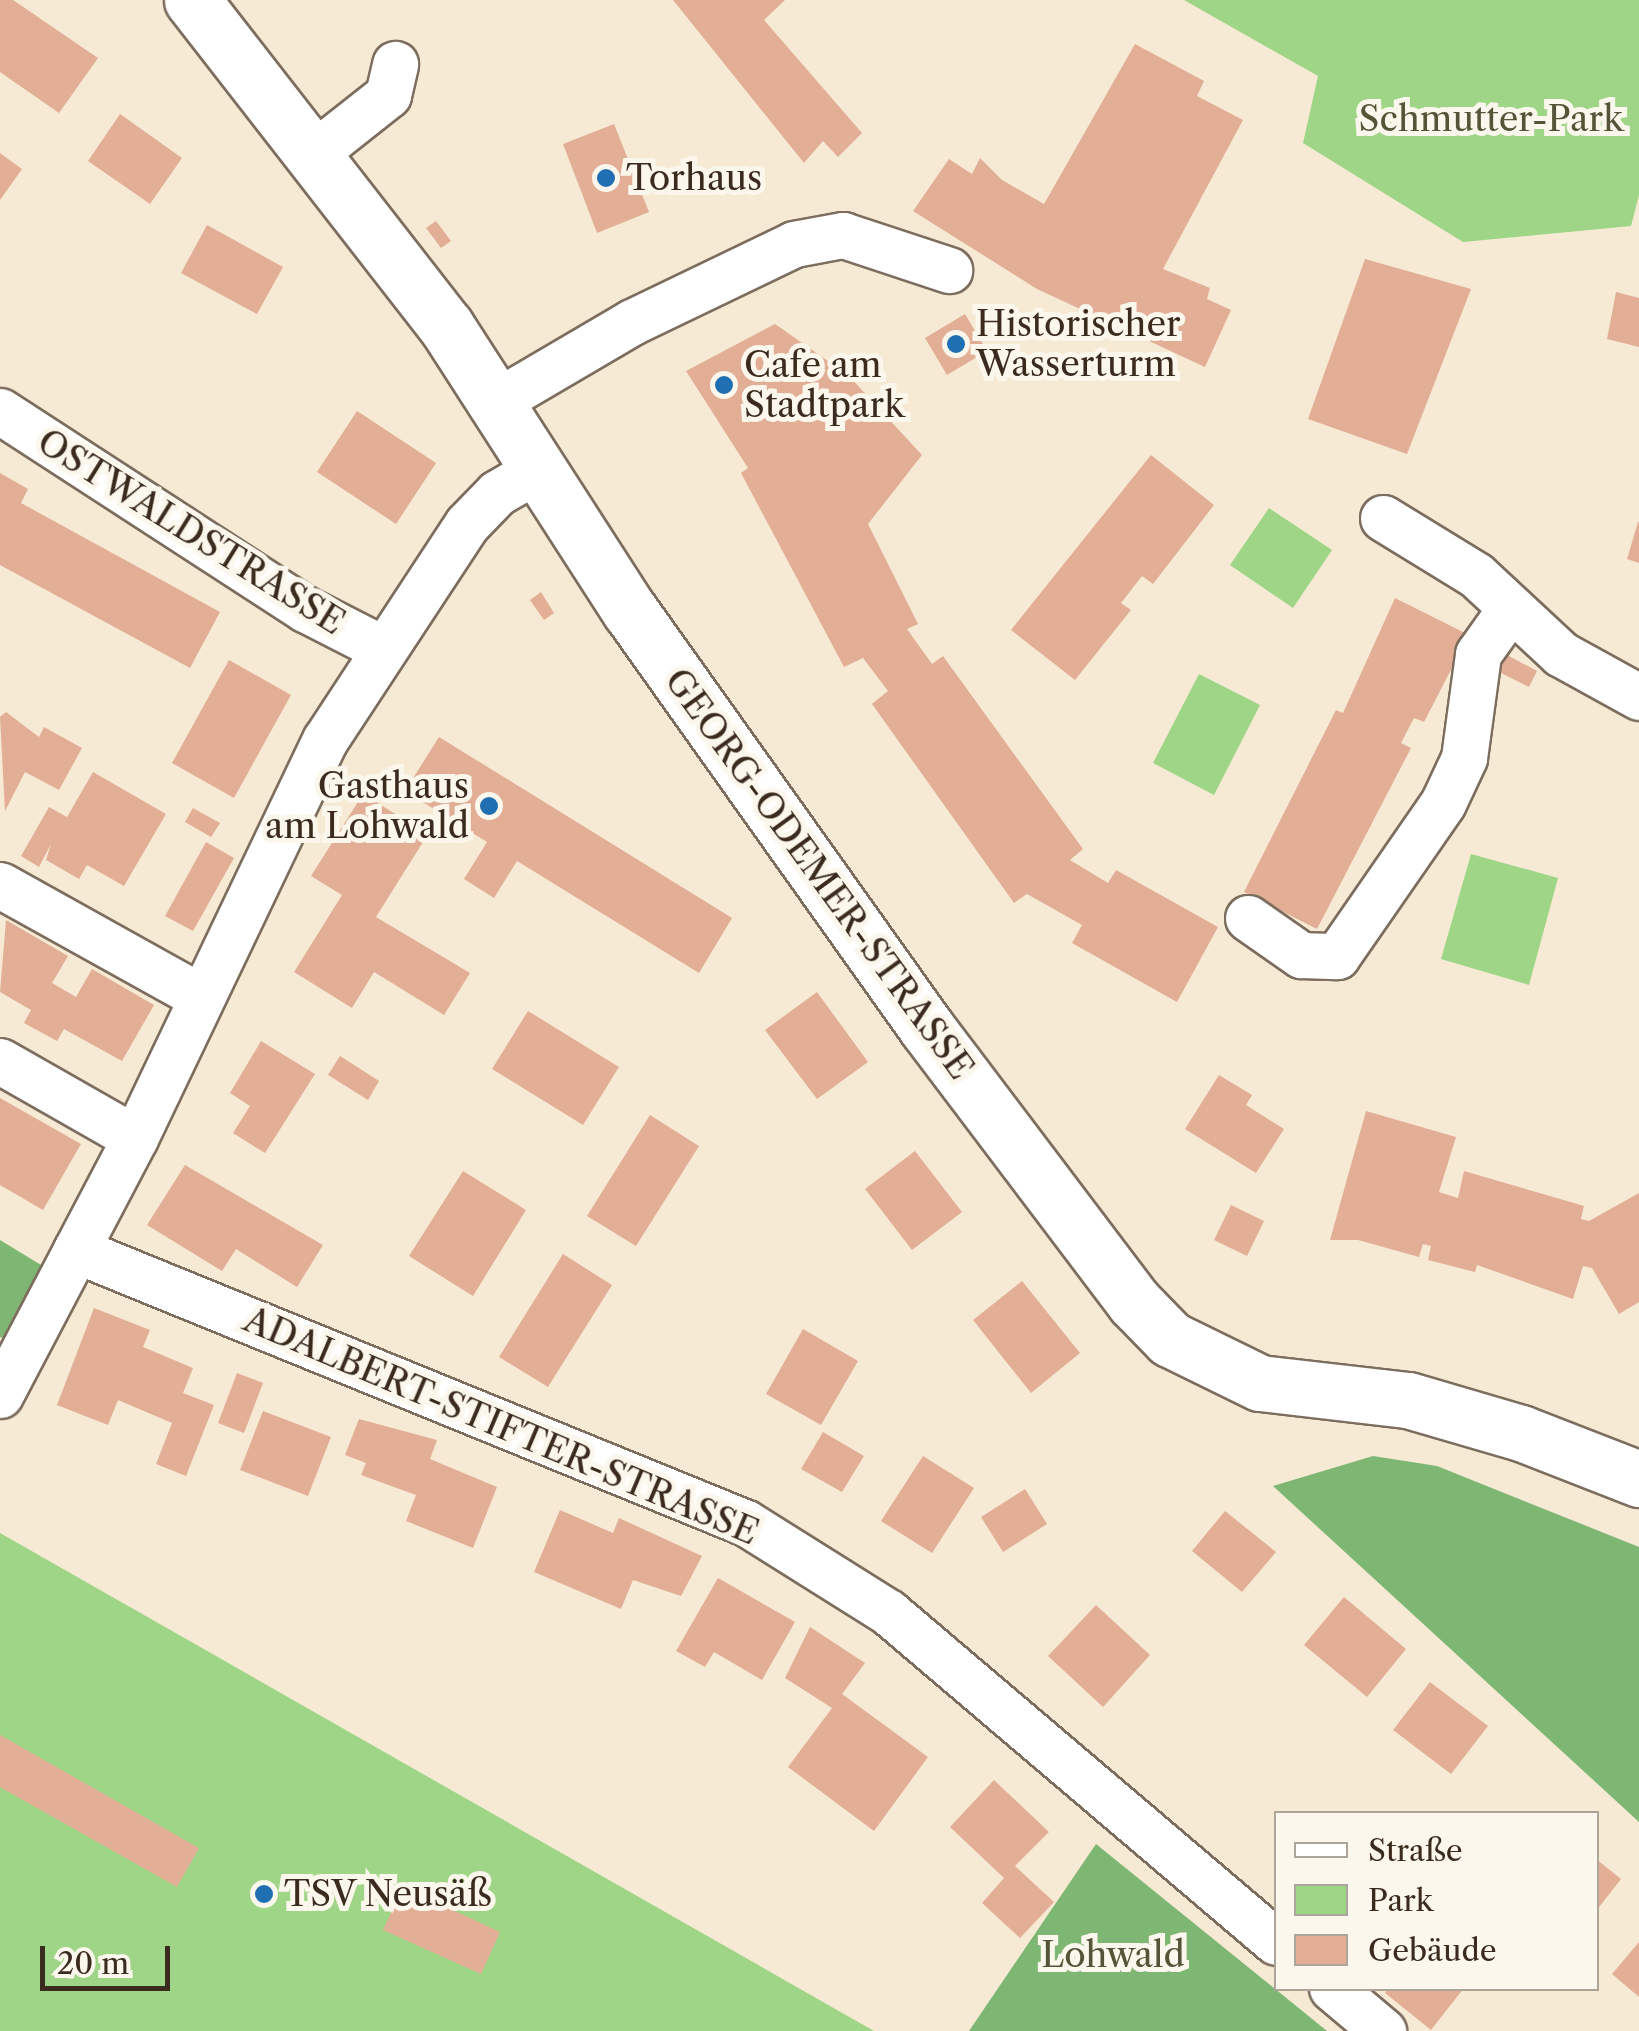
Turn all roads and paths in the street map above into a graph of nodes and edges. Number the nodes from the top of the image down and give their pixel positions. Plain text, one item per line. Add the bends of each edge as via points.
1 (192, 0) edge
2 (396, 64) dead end
3 (312, 155) junction
4 (949, 270) dead end
5 (494, 403) junction
6 (0, 411) edge
7 (535, 472) junction
8 (1383, 518) dead end
9 (1508, 612) junction
10 (383, 649) junction
11 (1639, 697) edge
12 (0, 884) edge
13 (1248, 918) dead end
14 (200, 997) junction
15 (0, 1061) edge
16 (135, 1138) junction
17 (76, 1250) junction
18 (0, 1394) edge
19 (1639, 1478) edge
20 (1274, 1940) edge
21 (1336, 1991) edge
22 (1383, 2031) edge

1 - 3 street, GEORG-ODEMER-STRASSE
2 - 3 street via 388,95
3 - 5 street, GEORG-ODEMER-STRASSE via 446,326
4 - 5 street via 843,234 794,244 649,312
5 - 7 street, GEORG-ODEMER-STRASSE
6 - 10 street, OSTWALDSTRASSE via 305,609
7 - 10 street via 497,492 467,524
7 - 19 street, GEORG-ODEMER-STRASSE via 926,1026 1134,1302 1170,1339 1260,1383 1408,1400
8 - 9 street via 1476,575
9 - 11 street via 1578,666
9 - 13 street via 1478,654 1464,758 1443,803 1337,956 1301,955
10 - 14 street via 281,823
12 - 14 street
14 - 16 street
15 - 16 street
16 - 17 street
17 - 18 street
17 - 20 street, ADALBERT-STIFTER-STRASSE via 760,1532 888,1612
21 - 22 street

